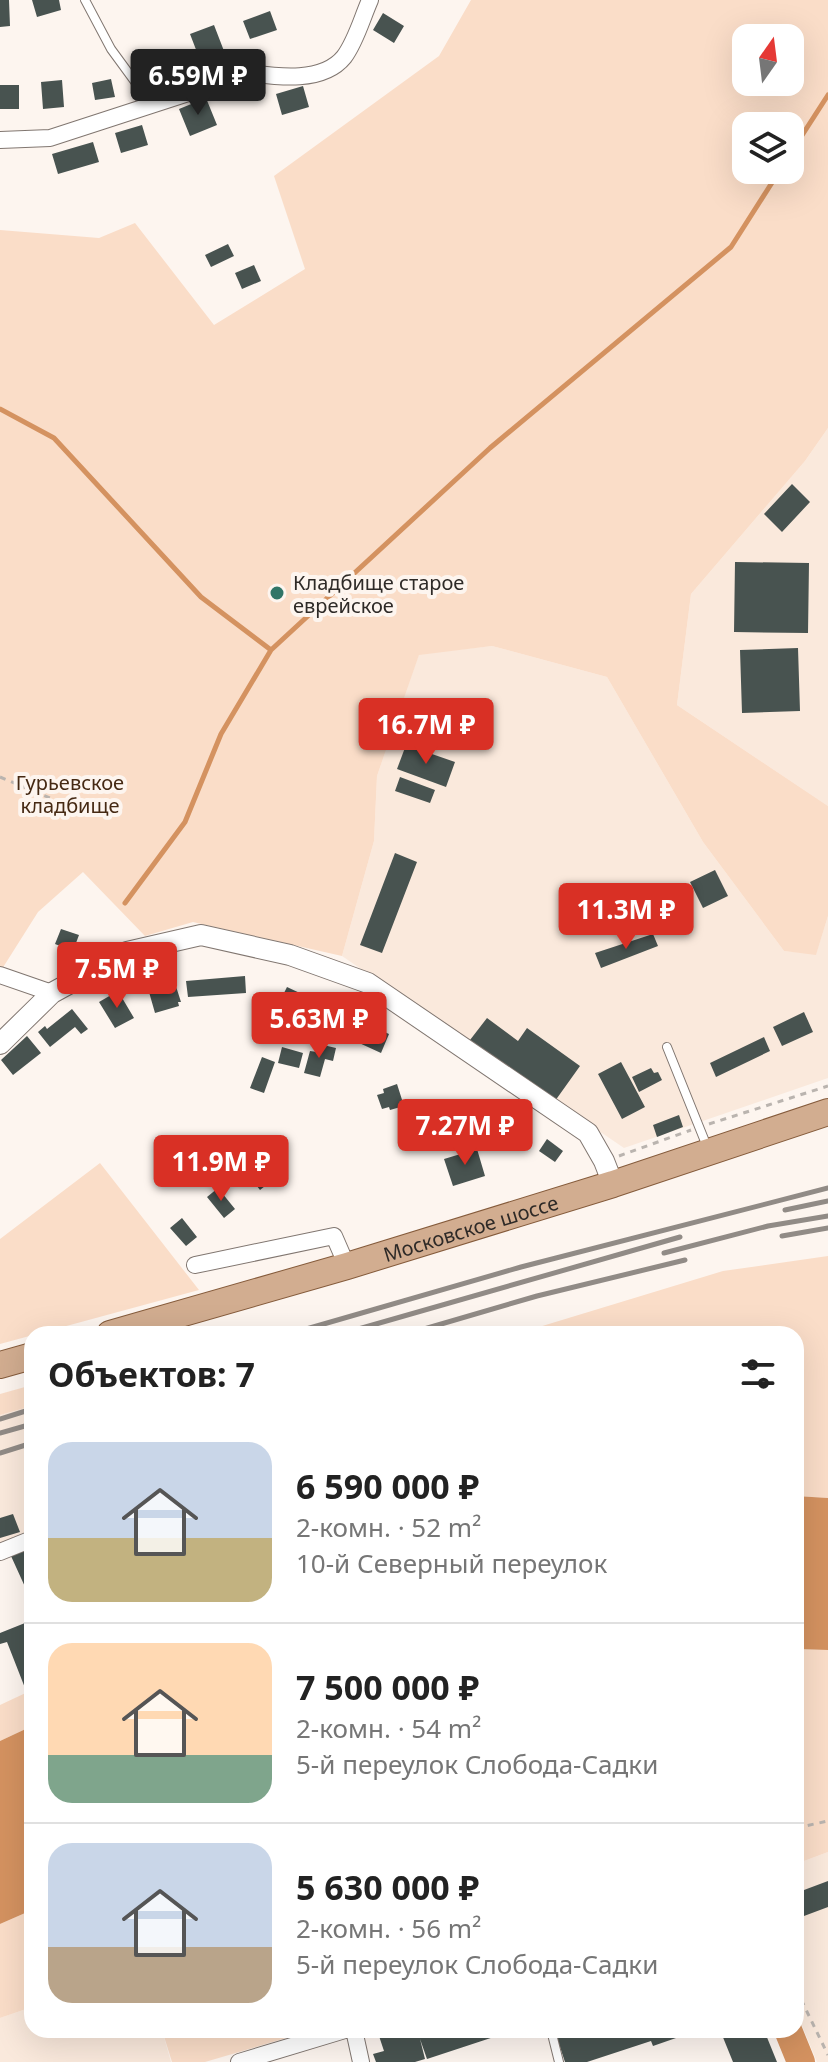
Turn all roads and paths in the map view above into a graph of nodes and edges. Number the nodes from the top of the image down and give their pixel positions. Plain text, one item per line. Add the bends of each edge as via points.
1 (85, 0) edge
2 (370, 0) edge
3 (152, 105) junction
4 (0, 140) edge
5 (0, 777) edge
6 (78, 815) dead end
7 (0, 975) edge
8 (52, 993) junction
9 (0, 1044) edge
10 (667, 1047) dead end
11 (828, 1086) edge
12 (828, 1112) edge
13 (700, 1127) junction
14 (710, 1154) junction
15 (608, 1173) junction
16 (195, 1265) dead end
17 (347, 1266) junction
18 (138, 1326) edge
19 (24, 1358) edge
20 (0, 1365) edge
21 (24, 1542) edge
22 (0, 1552) edge
23 (828, 1821) edge
24 (804, 1826) edge
25 (804, 2006) edge
26 (318, 2038) edge
27 (356, 2038) edge
28 (553, 2038) edge
29 (828, 2055) edge
30 (239, 2062) edge
31 (361, 2062) edge
32 (559, 2062) edge

1 - 3 lane via 111,49
2 - 3 street via 343,59 315,75 250,73
3 - 4 street via 50,138
5 - 6 path
7 - 8 street
8 - 9 street
8 - 15 street via 127,952 201,935 290,955 368,983 588,1133
10 - 13 lane
11 - 13 path
12 - 14 main road, Московское шоссе
13 - 14 lane
13 - 15 path
14 - 15 main road, Московское шоссе
15 - 17 main road, Московское шоссе
16 - 17 street via 334,1236
17 - 18 main road, Московское шоссе
19 - 20 main road
21 - 22 street
23 - 24 path
25 - 29 path
26 - 30 street
27 - 31 street
28 - 32 lane

